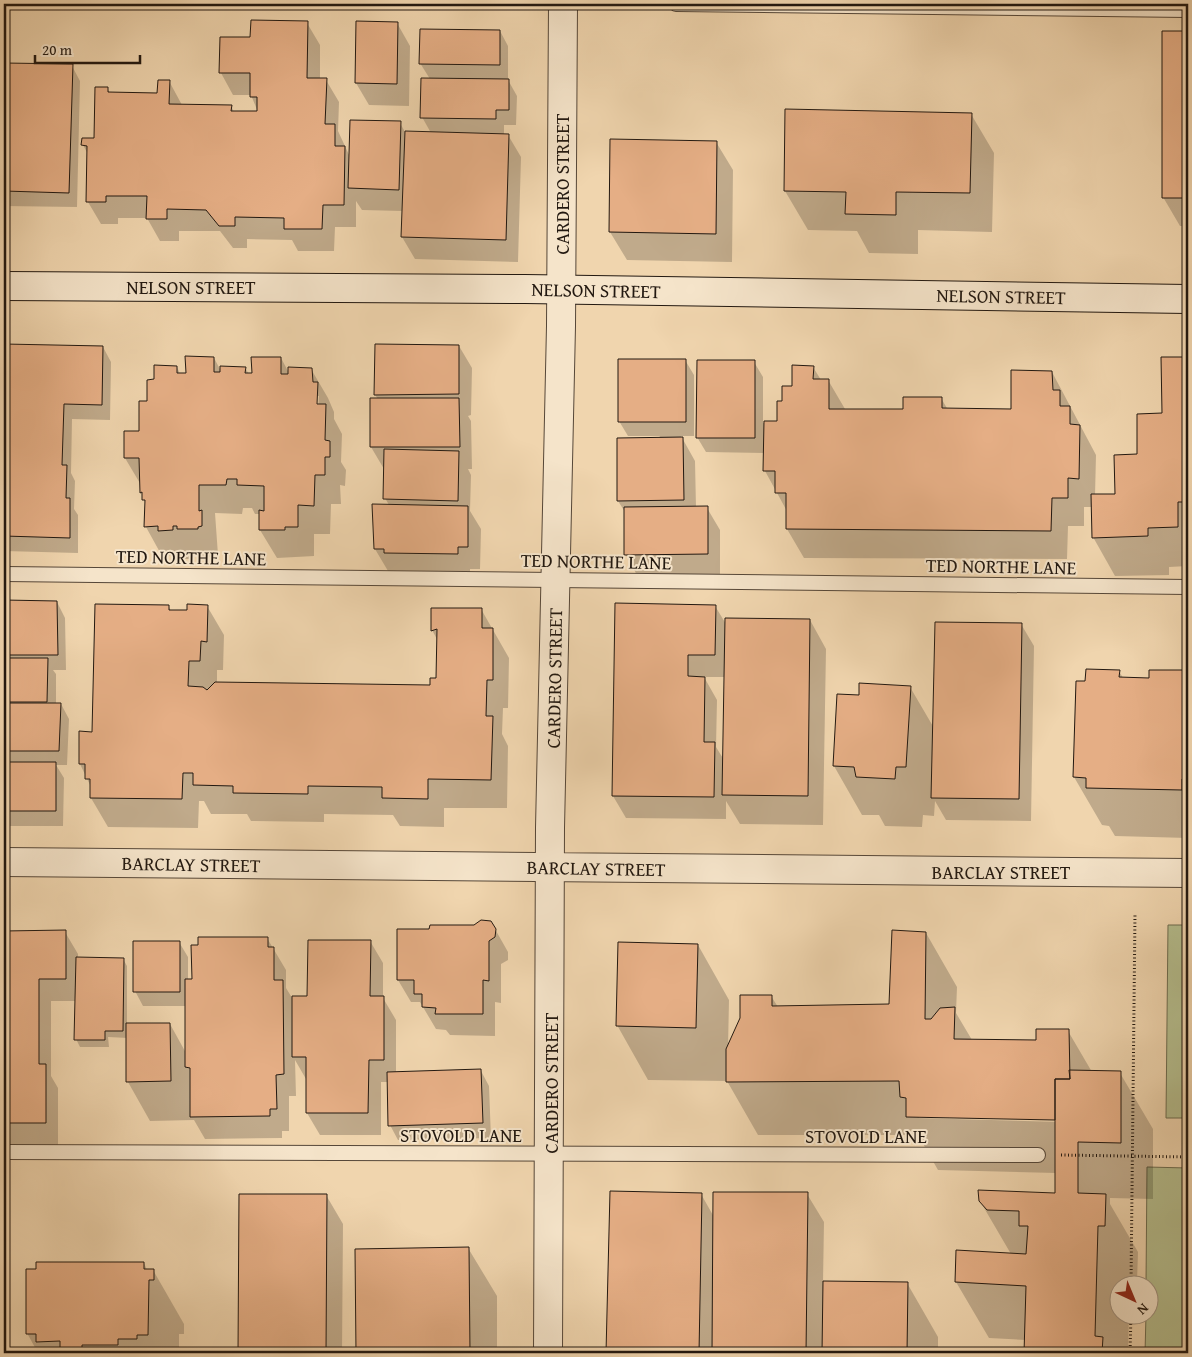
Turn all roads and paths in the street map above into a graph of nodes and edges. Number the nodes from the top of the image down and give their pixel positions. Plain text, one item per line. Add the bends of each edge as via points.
1 (563, 4) edge
2 (676, 4) edge
3 (1188, 10) edge
4 (4, 286) edge
5 (561, 289) junction
6 (1188, 299) edge
7 (4, 574) edge
8 (556, 579) junction
9 (1188, 587) edge
10 (4, 862) edge
11 (550, 868) junction
12 (1188, 874) edge
13 (1135, 913) dead end
14 (4, 1152) edge
15 (551, 1154) junction
16 (1038, 1154) joint
17 (1132, 1156) junction
18 (1188, 1157) edge
19 (1131, 1274) edge
20 (1131, 1324) edge
21 (548, 1353) edge
22 (1130, 1353) edge

1 - 5 street, CARDERO STREET
2 - 3 lane
4 - 5 street, NELSON STREET
5 - 6 street, NELSON STREET
5 - 8 street, CARDERO STREET
7 - 8 lane, TED NORTHE LANE
8 - 9 lane, TED NORTHE LANE
8 - 11 street, CARDERO STREET
10 - 11 street, BARCLAY STREET
11 - 12 street, BARCLAY STREET
11 - 15 street, CARDERO STREET
13 - 17 path
14 - 15 lane, STOVOLD LANE
15 - 16 lane, STOVOLD LANE
15 - 21 street, CARDERO STREET
16 - 17 path
17 - 18 path
17 - 19 path
20 - 22 path

